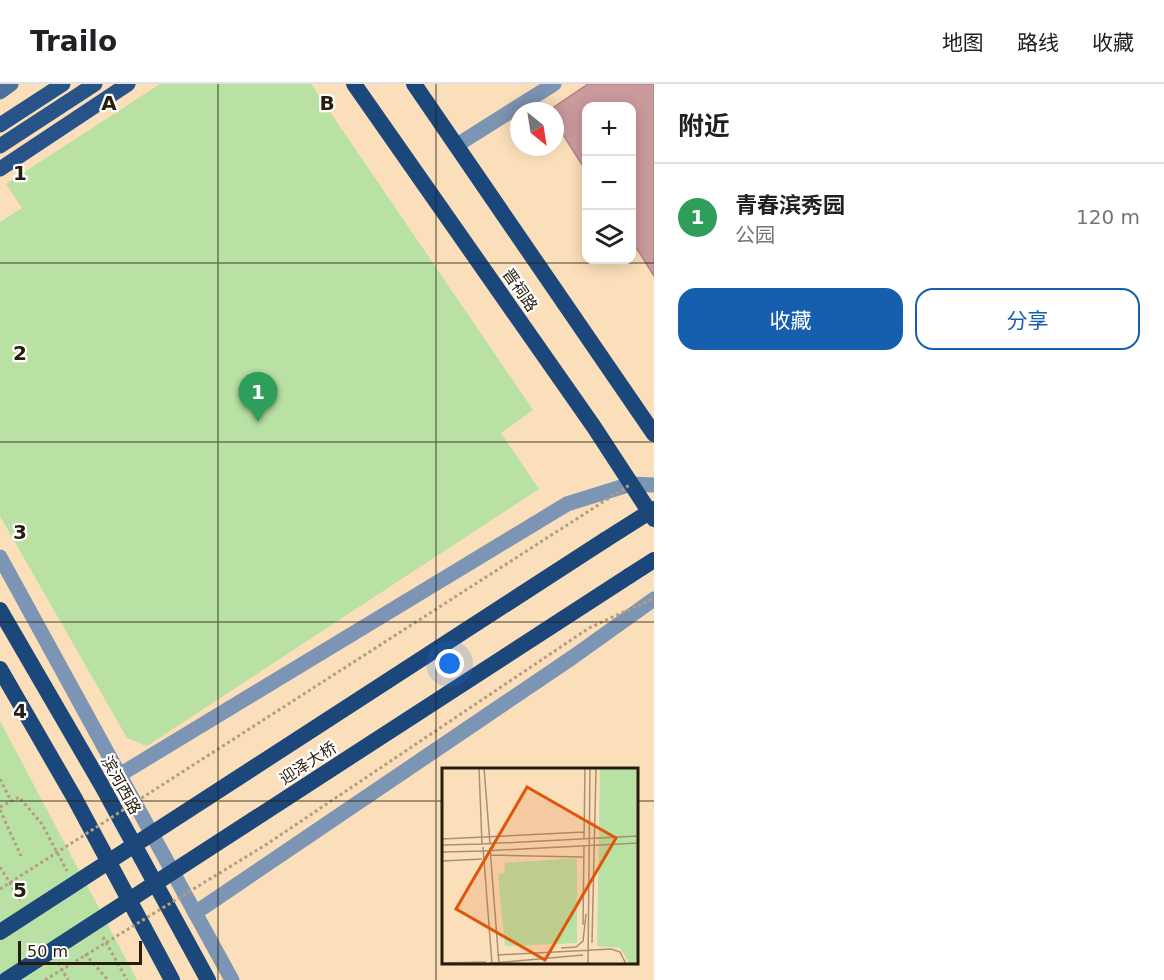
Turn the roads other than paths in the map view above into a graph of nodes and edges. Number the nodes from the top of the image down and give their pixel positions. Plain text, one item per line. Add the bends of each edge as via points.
1 (11, 84) edge
2 (63, 84) edge
3 (95, 84) edge
4 (128, 84) edge
5 (354, 84) edge
6 (414, 84) edge
7 (554, 84) edge
8 (0, 92) edge
9 (0, 125) edge
10 (457, 145) junction
11 (0, 146) edge
12 (0, 169) edge
13 (654, 434) edge
14 (631, 484) junction
15 (654, 485) edge
16 (652, 514) edge
17 (0, 556) edge
18 (654, 560) edge
19 (654, 598) edge
20 (0, 610) edge
21 (2, 674) edge
22 (121, 774) junction
23 (195, 912) junction
24 (0, 932) edge
25 (6, 980) edge
26 (172, 980) edge
27 (208, 980) edge
28 (232, 980) edge

1 - 8 main road
2 - 9 main road
3 - 11 main road
4 - 12 main road
5 - 14 highway, 晋祠路
6 - 10 highway, 晋祠路
7 - 10 street
10 - 13 highway, 晋祠路
14 - 15 street
14 - 16 highway, 晋祠路
14 - 22 street via 567,504
16 - 24 highway, 迎泽大桥, bridge via 605,540
17 - 22 street
18 - 25 highway, 迎泽大桥, bridge
19 - 23 street
20 - 27 highway, 滨河西路
21 - 26 highway via 75,799
22 - 23 street
23 - 28 street

